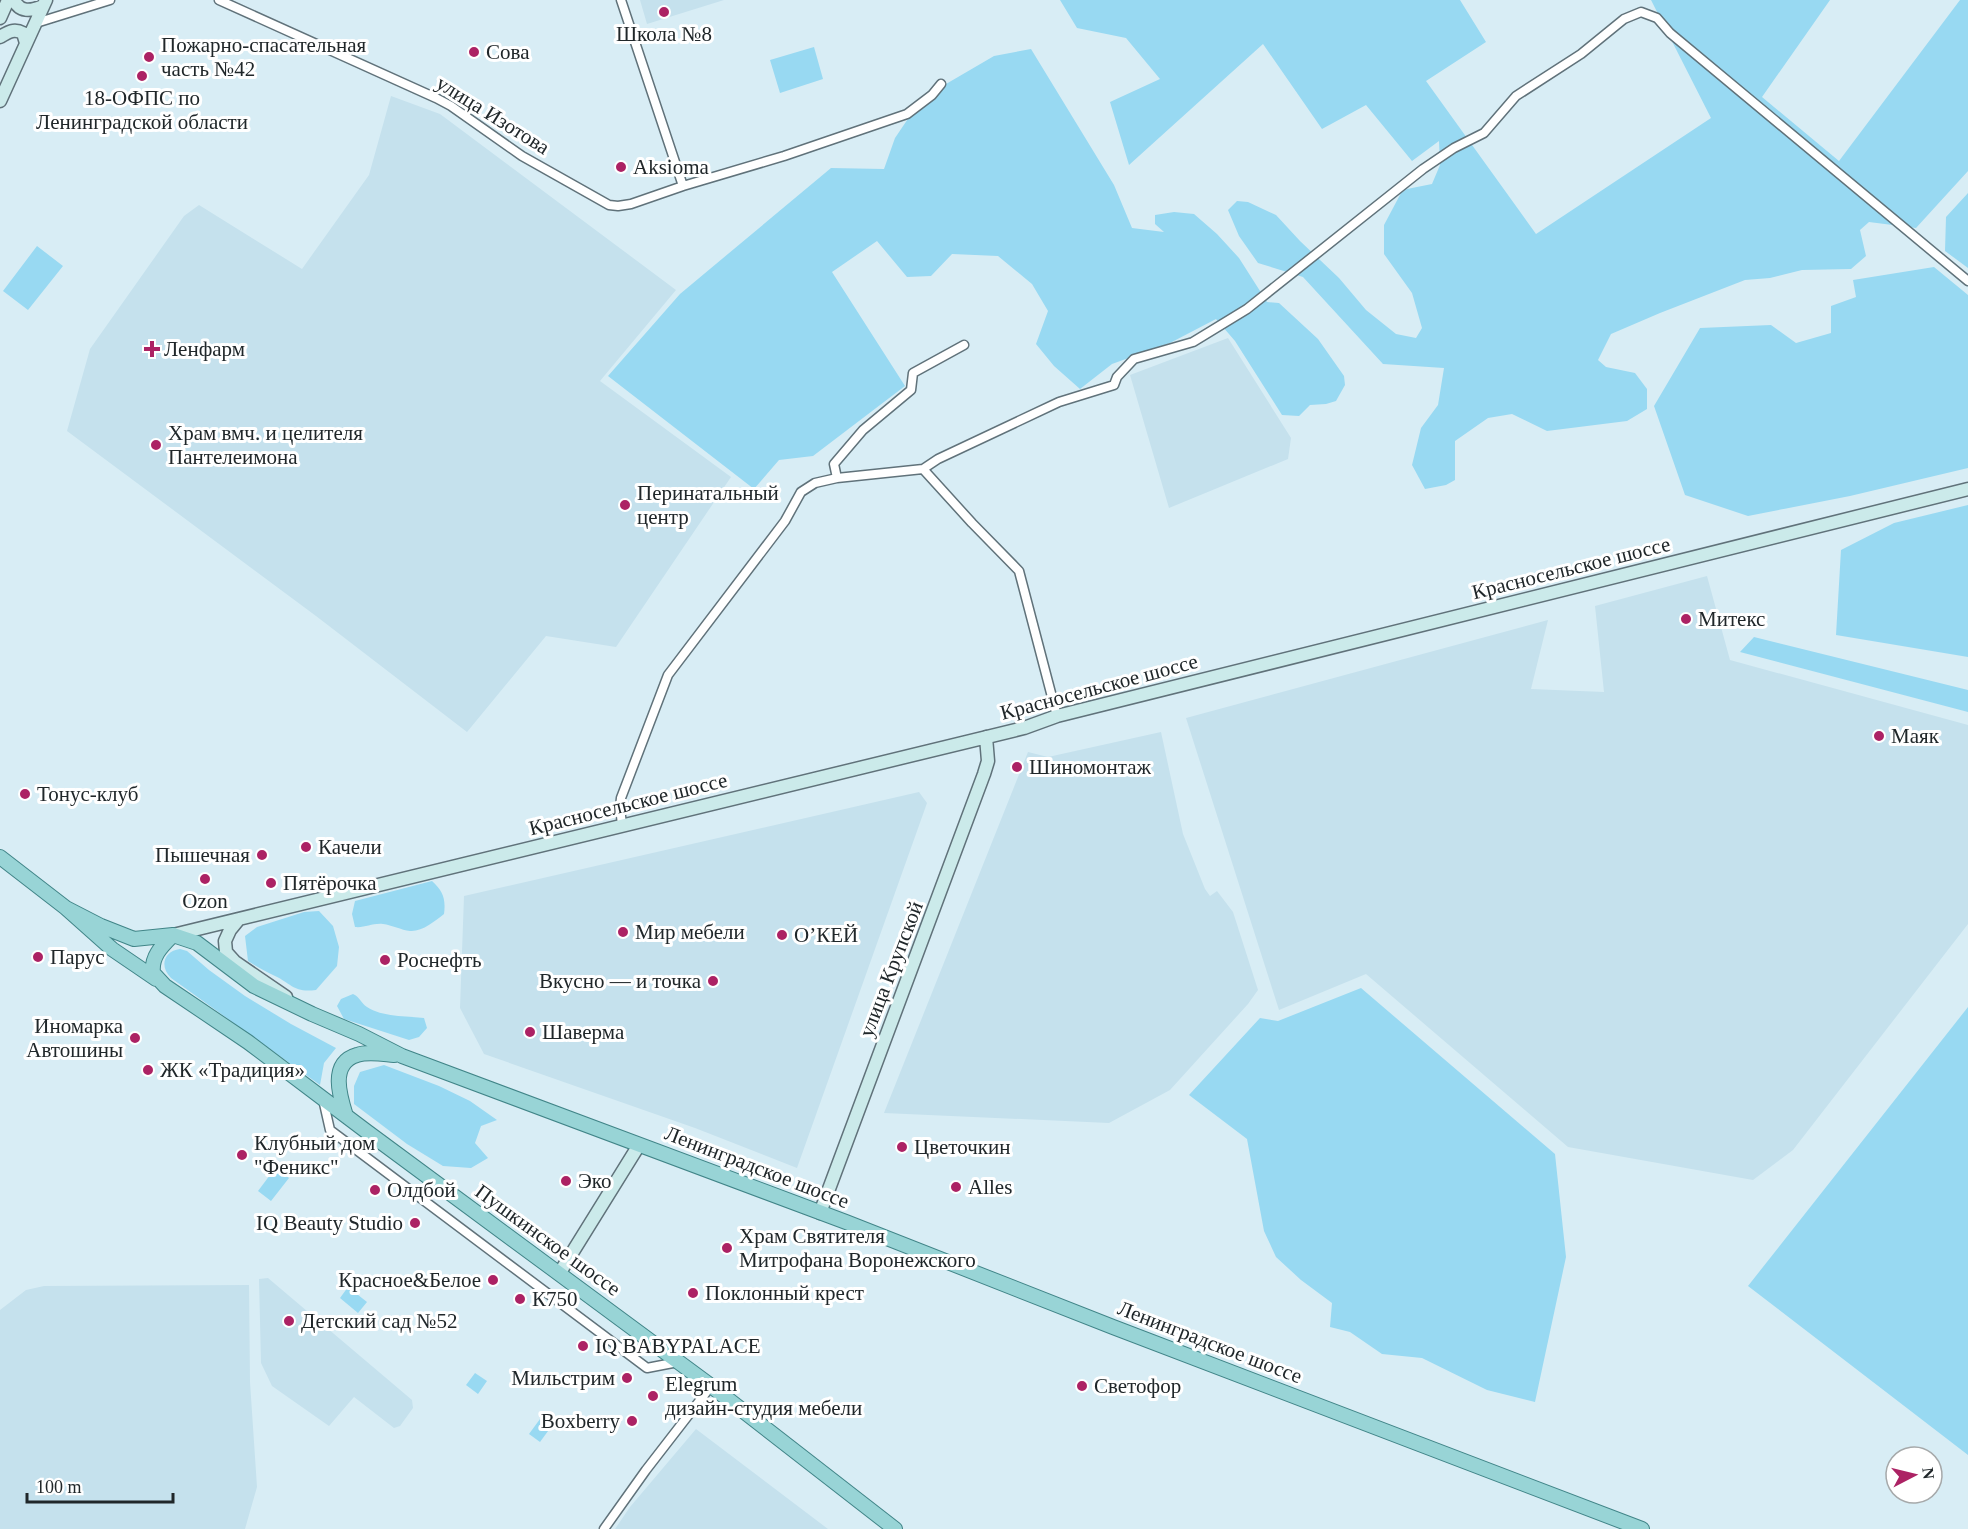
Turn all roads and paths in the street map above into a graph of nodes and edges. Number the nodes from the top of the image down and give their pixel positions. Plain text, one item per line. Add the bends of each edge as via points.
1 (8, 0) edge
2 (14, 0) edge
3 (110, 0) edge
4 (219, 0) edge
5 (621, 0) edge
6 (45, 3) edge
7 (0, 18) edge
8 (36, 23) junction
9 (0, 38) edge
10 (26, 43) junction
11 (941, 84) dead end
12 (0, 101) edge
13 (682, 186) junction
14 (1968, 281) edge
15 (964, 345) dead end
16 (923, 469) junction
17 (837, 478) junction
18 (1968, 489) edge
19 (1057, 716) junction
20 (986, 737) junction
21 (622, 825) junction
22 (0, 857) edge
23 (66, 908) junction
24 (239, 920) junction
25 (173, 935) junction
26 (169, 988) junction
27 (312, 1014) junction
28 (402, 1056) junction
29 (322, 1099) junction
30 (346, 1116) junction
31 (639, 1145) junction
32 (820, 1213) junction
33 (559, 1274) junction
34 (678, 1362) junction
35 (711, 1386) junction
36 (1612, 1524) edge
37 (604, 1529) edge
38 (895, 1529) edge
39 (1642, 1529) edge

1 - 7 main road
2 - 6 main road via 23,10 35,10
3 - 8 street
4 - 13 street, улица Изотова via 436,98 522,156 609,205 631,204
5 - 13 street
6 - 8 main road
8 - 10 main road
9 - 10 main road via 19,30
10 - 12 main road
11 - 13 street, улица Изотова via 907,114
14 - 16 street via 1670,33 1657,18 1641,12 1624,19 1581,54 1516,96 1484,133 1423,169 1247,309 1193,342 1134,359 1114,385 1059,402
15 - 17 street via 913,373 910,390 863,430 834,464
16 - 17 street
16 - 19 street via 1019,571
17 - 21 street via 815,483 801,492 785,521 668,675 621,798
18 - 19 main road, Красносельское шоссе
19 - 20 main road, Красносельское шоссе
20 - 21 main road, Красносельское шоссе
20 - 32 main road, улица Крупской via 988,761 984,774
21 - 24 main road, Красносельское шоссе
22 - 23 main road
23 - 25 main road via 134,939
23 - 26 main road, Пушкинское шоссе via 112,950
24 - 25 main road, Красносельское шоссе
24 - 27 main road via 225,941 226,952
25 - 26 main road via 159,948 153,964 153,973
25 - 27 main road, Ленинградское шоссе via 197,943 254,986
26 - 29 main road, Пушкинское шоссе
27 - 28 main road, Ленинградское шоссе
28 - 30 main road via 357,1054 346,1061 339,1072 339,1093
28 - 31 main road, Ленинградское шоссе
29 - 30 main road, Пушкинское шоссе
29 - 34 street via 330,1130 647,1368
30 - 33 main road, Пушкинское шоссе
31 - 32 main road, Ленинградское шоссе
31 - 33 main road
32 - 36 main road, Ленинградское шоссе
33 - 34 main road, Пушкинское шоссе
34 - 35 main road, Пушкинское шоссе
35 - 37 street
35 - 38 main road, Пушкинское шоссе
36 - 39 main road, Ленинградское шоссе

